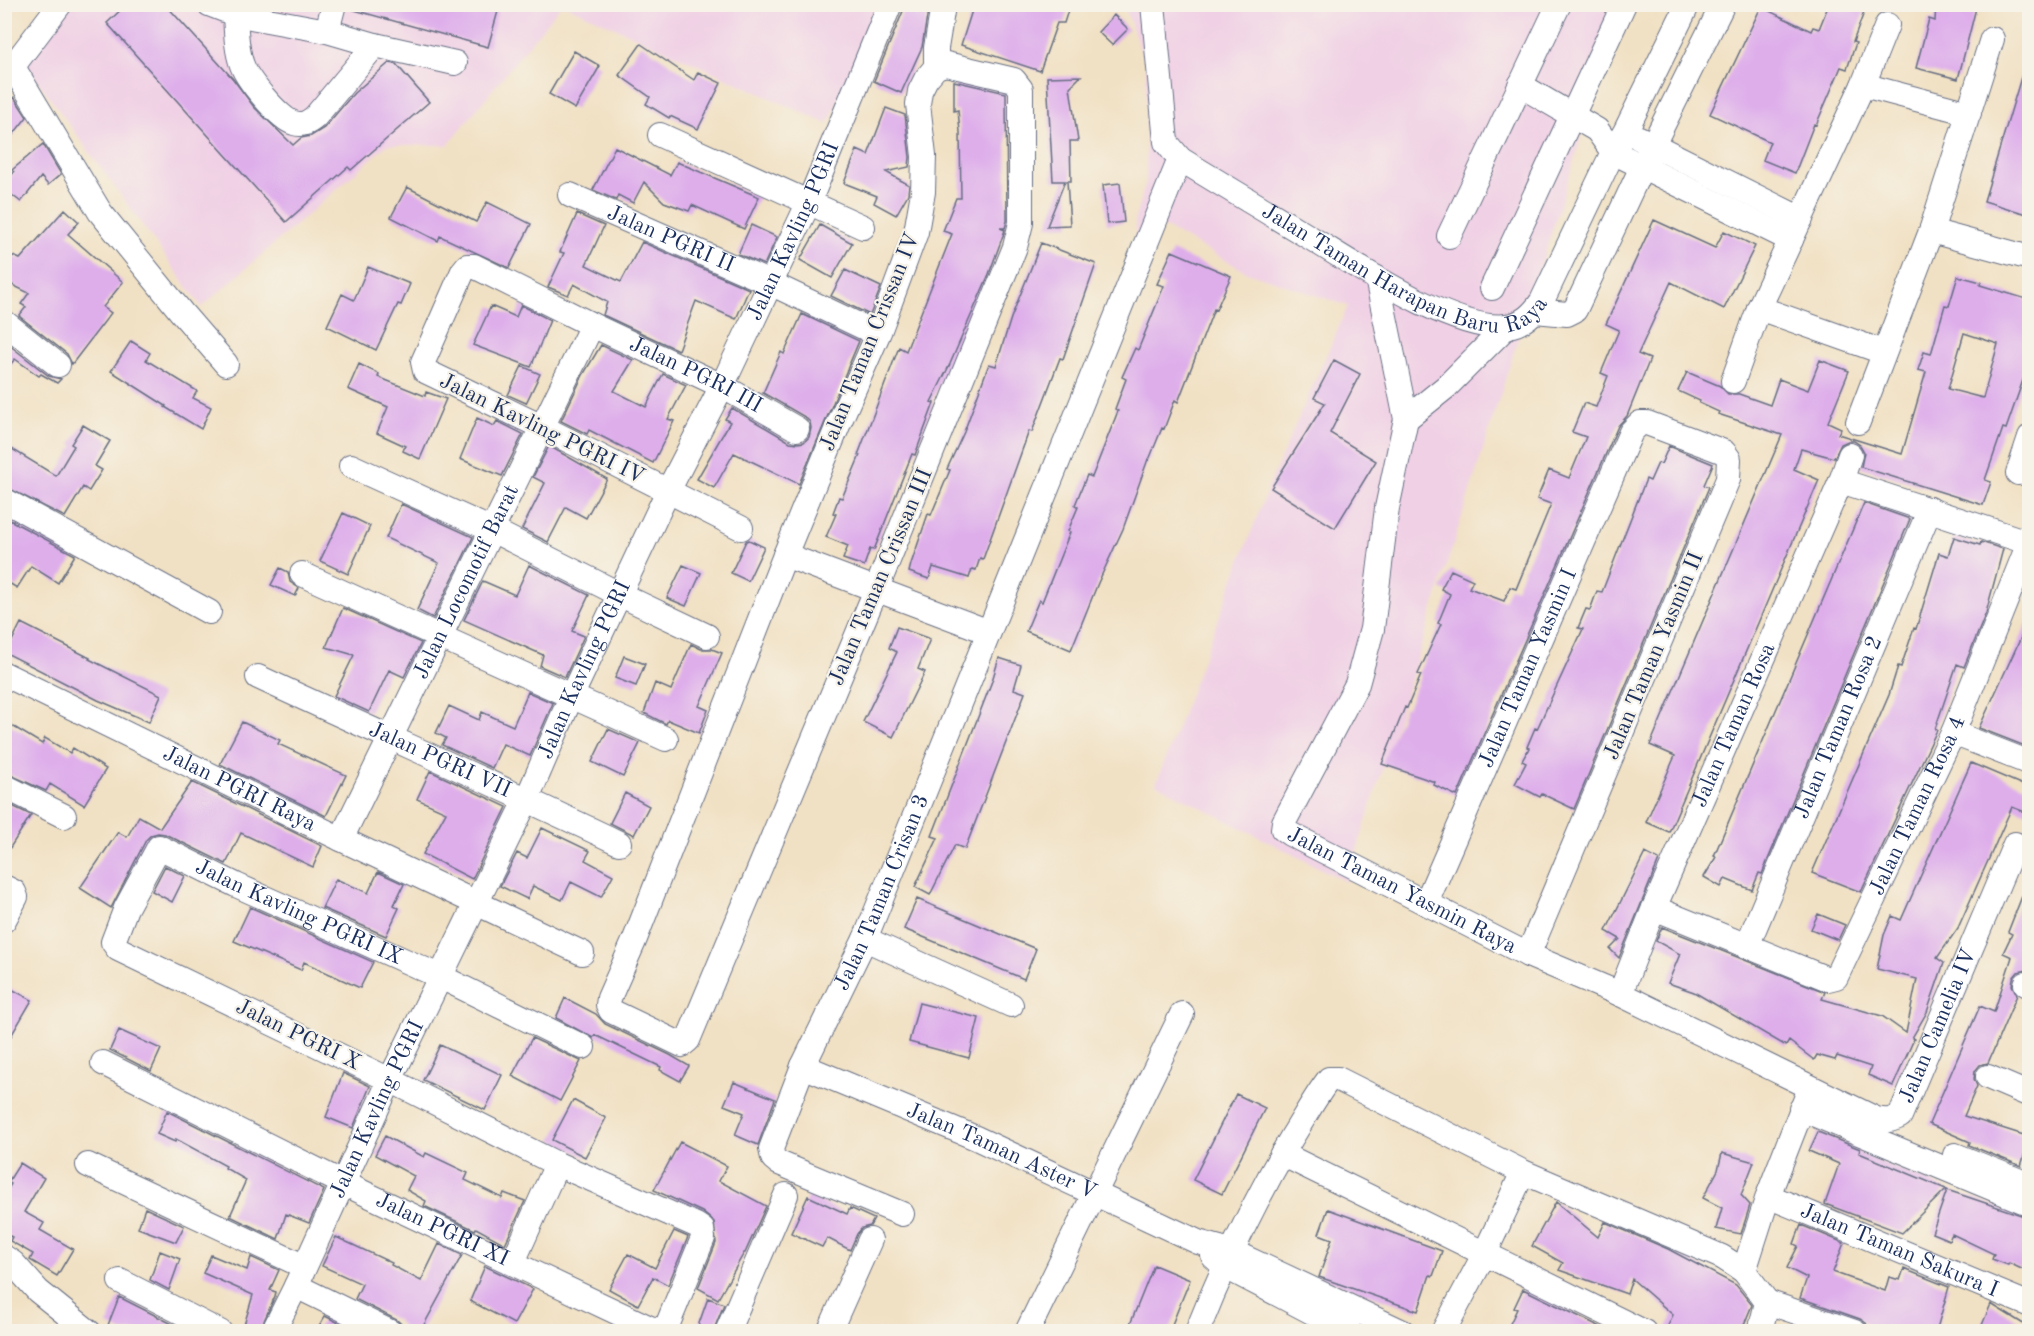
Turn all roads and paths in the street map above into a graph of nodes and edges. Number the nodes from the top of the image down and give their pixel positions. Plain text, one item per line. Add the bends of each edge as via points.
1 (60, 4) edge
2 (208, 4) edge
3 (334, 4) edge
4 (890, 4) edge
5 (1153, 4) edge
6 (1559, 4) edge
7 (1624, 4) edge
8 (1688, 4) edge
9 (1723, 4) edge
10 (943, 6) dead end
11 (235, 14) junction
12 (1887, 25) dead end
13 (327, 31) junction
14 (1992, 39) dead end
15 (375, 45) junction
16 (455, 63) dead end
17 (941, 65) junction
18 (9, 72) edge
19 (1863, 85) junction
20 (1520, 86) junction
21 (1969, 113) junction
22 (1574, 115) junction
23 (1597, 130) junction
24 (1626, 132) junction
25 (660, 135) dead end
26 (1654, 145) junction
27 (1613, 152) junction
28 (1180, 159) junction
29 (1642, 167) junction
30 (570, 195) dead end
31 (809, 202) junction
32 (863, 226) dead end
33 (1796, 229) junction
34 (1931, 231) junction
35 (1449, 236) dead end
36 (2030, 258) edge
37 (1377, 278) junction
38 (770, 283) junction
39 (1492, 288) dead end
40 (1759, 308) junction
41 (1535, 311) junction
42 (4, 322) edge
43 (592, 326) junction
44 (1507, 326) junction
45 (867, 329) dead end
46 (1883, 352) junction
47 (423, 362) joint
48 (225, 364) dead end
49 (58, 365) dead end
50 (1733, 381) dead end
51 (722, 386) junction
52 (1406, 420) junction
53 (1858, 422) dead end
54 (542, 427) junction
55 (797, 429) dead end
56 (1631, 432) joint
57 (2030, 437) edge
58 (1850, 455) dead end
59 (351, 466) dead end
60 (2018, 473) dead end
61 (1841, 482) junction
62 (668, 491) junction
63 (4, 500) edge
64 (1930, 509) junction
65 (741, 528) dead end
66 (492, 530) junction
67 (2029, 543) edge
68 (785, 555) junction
69 (302, 574) dead end
70 (876, 590) junction
71 (621, 595) junction
72 (209, 612) dead end
73 (989, 632) junction
74 (441, 636) junction
75 (707, 636) dead end
76 (4, 674) edge
77 (258, 677) dead end
78 (571, 697) junction
79 (1953, 733) junction
80 (389, 738) junction
81 (666, 739) dead end
82 (2030, 763) edge
83 (4, 786) edge
84 (527, 799) junction
85 (63, 816) dead end
86 (341, 839) junction
87 (619, 843) dead end
88 (2015, 844) dead end
89 (159, 847) joint
90 (4, 887) edge
91 (478, 902) junction
92 (1426, 903) junction
93 (1654, 908) junction
94 (4, 920) edge
95 (865, 939) junction
96 (1747, 946) junction
97 (582, 953) dead end
98 (1528, 955) junction
99 (439, 976) junction
100 (1620, 994) junction
101 (608, 1005) joint
102 (1011, 1005) dead end
103 (1182, 1014) dead end
104 (583, 1047) dead end
105 (103, 1063) dead end
106 (803, 1066) junction
107 (1988, 1077) dead end
108 (390, 1080) junction
109 (2030, 1095) edge
110 (1806, 1098) junction
111 (1282, 1154) junction
112 (1955, 1155) dead end
113 (557, 1164) junction
114 (88, 1165) dead end
115 (1523, 1172) junction
116 (343, 1183) junction
117 (2030, 1185) edge
118 (1093, 1194) junction
119 (786, 1195) dead end
120 (1768, 1196) junction
121 (2030, 1204) edge
122 (902, 1214) dead end
123 (703, 1238) joint
124 (870, 1240) dead end
125 (1484, 1255) junction
126 (4, 1257) edge
127 (1227, 1258) junction
128 (513, 1262) junction
129 (1744, 1271) junction
130 (299, 1276) junction
131 (120, 1281) dead end
132 (1767, 1302) junction
133 (2030, 1305) edge
134 (82, 1326) edge
135 (220, 1332) edge
136 (273, 1332) edge
137 (390, 1332) edge
138 (727, 1332) edge
139 (829, 1332) edge
140 (1027, 1332) edge
141 (1197, 1332) edge
142 (1350, 1332) edge
143 (1403, 1332) edge
144 (1443, 1332) edge
145 (1644, 1332) edge
146 (1760, 1332) edge
147 (1855, 1332) edge

1 - 18 street
2 - 11 street
3 - 13 street
4 - 31 street, Jalan Kavling PGRI
5 - 28 street, Jalan Taman Harapan Baru Raya via 1166,142
6 - 20 street
7 - 22 street
8 - 24 street, Jalan Taman Harapan Baru Raya
9 - 26 street
10 - 17 street via 936,48
11 - 13 street
11 - 15 street via 241,64 248,78 282,117 294,123 307,123 315,117
12 - 19 street
13 - 15 street
14 - 21 street
15 - 16 street
17 - 68 street, Jalan Taman Crissan IV via 926,79 918,104 924,156 916,232 879,333
17 - 70 street, Jalan Taman Crissan III via 1014,80 1021,89 1021,223 1007,268
18 - 48 street via 100,212
19 - 21 street
19 - 33 street
20 - 22 street
20 - 35 street
21 - 34 street
22 - 23 street
22 - 39 street
23 - 24 street
23 - 27 street
24 - 26 street
24 - 27 street, Jalan Taman Harapan Baru Raya
25 - 31 street
26 - 29 street
26 - 33 street
27 - 29 street
27 - 41 street, Jalan Taman Harapan Baru Raya
28 - 37 street, Jalan Taman Harapan Baru Raya
28 - 73 street, Jalan Taman Crisan 3
29 - 33 street
29 - 41 street via 1575,310 1567,314
30 - 38 street, Jalan PGRI II
31 - 32 street
31 - 38 street, Jalan Kavling PGRI
33 - 40 street
34 - 36 street
34 - 46 street
37 - 44 street, Jalan Taman Harapan Baru Raya via 1472,323
37 - 52 street, Jalan Taman Yasmin Raya
38 - 45 street, Jalan PGRI II
38 - 51 street, Jalan Kavling PGRI
40 - 46 street
40 - 50 street
41 - 44 street, Jalan Taman Harapan Baru Raya via 1528,319
42 - 49 street
43 - 47 street, Jalan PGRI III via 474,266 467,266
43 - 51 street, Jalan PGRI III
43 - 54 street, Jalan Locomotif Barat
44 - 52 street via 1446,387
46 - 53 street
47 - 54 street, Jalan Kavling PGRI IV via 425,371
51 - 55 street, Jalan PGRI III
51 - 62 street, Jalan Kavling PGRI
52 - 92 street, Jalan Taman Yasmin Raya via 1387,508 1371,629 1357,684 1283,828
54 - 62 street, Jalan Kavling PGRI IV
54 - 66 street, Jalan Locomotif Barat
56 - 92 street, Jalan Taman Yasmin I
56 - 98 street, Jalan Taman Yasmin II via 1640,423 1647,423 1724,452 1729,459 1728,479
57 - 60 street
58 - 61 street, Jalan Taman Rosa
59 - 66 street
61 - 64 street, Jalan Taman Rosa 4
61 - 93 street, Jalan Taman Rosa
62 - 65 street, Jalan Kavling PGRI IV
62 - 71 street, Jalan Kavling PGRI
63 - 72 street
64 - 67 street, Jalan Taman Rosa 4
64 - 96 street, Jalan Taman Rosa 2
66 - 71 street
66 - 74 street, Jalan Locomotif Barat
67 - 79 street, Jalan Taman Rosa 4
68 - 70 street
68 - 101 street, Jalan Taman Crissan IV
69 - 74 street
70 - 73 street
70 - 101 street, Jalan Taman Crissan III via 688,1040 682,1045 675,1044 611,1011
71 - 75 street
71 - 78 street, Jalan Kavling PGRI
73 - 95 street, Jalan Taman Crisan 3
74 - 78 street
74 - 80 street, Jalan Locomotif Barat
76 - 86 street, Jalan PGRI Raya
77 - 80 street, Jalan PGRI VII
78 - 81 street
78 - 84 street, Jalan Kavling PGRI
79 - 82 street
79 - 96 street, Jalan Taman Rosa 4 via 1836,976 1828,979
80 - 84 street, Jalan PGRI VII
80 - 86 street, Jalan Locomotif Barat
83 - 85 street
84 - 87 street, Jalan PGRI VII
84 - 91 street, Jalan Kavling PGRI
86 - 91 street, Jalan PGRI Raya
88 - 110 street, Jalan Camelia IV via 1900,1116 1892,1121 1876,1119
89 - 99 street, Jalan Kavling PGRI IX
89 - 108 street, Jalan PGRI X via 126,908 113,942 115,946
90 - 94 street via 16,897
91 - 97 street, Jalan PGRI Raya
91 - 99 street, Jalan Kavling PGRI
92 - 98 street, Jalan Taman Yasmin Raya
93 - 96 street, Jalan Taman Rosa 4
93 - 100 street, Jalan Taman Rosa
95 - 102 street
95 - 106 street, Jalan Taman Crisan 3
98 - 100 street, Jalan Taman Yasmin Raya
99 - 104 street, Jalan Kavling PGRI IX
99 - 108 street, Jalan Kavling PGRI
100 - 110 street, Jalan Camelia IV
103 - 118 street
105 - 116 street, Jalan PGRI XI
106 - 118 street, Jalan Taman Aster V via 976,1138
106 - 122 street, Jalan Taman Crisan 3 via 771,1149 772,1158
107 - 109 street
108 - 113 street, Jalan PGRI X
108 - 116 street, Jalan Kavling PGRI
110 - 120 street
110 - 121 street
111 - 115 street via 1323,1087 1329,1079 1338,1079
111 - 125 street
111 - 127 street
112 - 117 street
113 - 123 street, Jalan PGRI X via 696,1225 702,1229
113 - 128 street
114 - 130 street
115 - 125 street
115 - 129 street via 1722,1257
116 - 128 street, Jalan PGRI XI
116 - 130 street, Jalan Kavling PGRI
118 - 127 street, Jalan Taman Aster V
118 - 140 street
119 - 138 street
120 - 129 street
120 - 133 street, Jalan Taman Sakura I
123 - 128 street, Jalan PGRI XI via 667,1326 656,1330
124 - 139 street
125 - 144 street
125 - 145 street
126 - 134 street
127 - 141 street
127 - 142 street, Jalan Taman Aster V
127 - 143 street, Jalan Taman Aster V
129 - 132 street
130 - 136 street, Jalan Kavling PGRI
130 - 137 street
131 - 135 street
132 - 146 street
132 - 147 street

